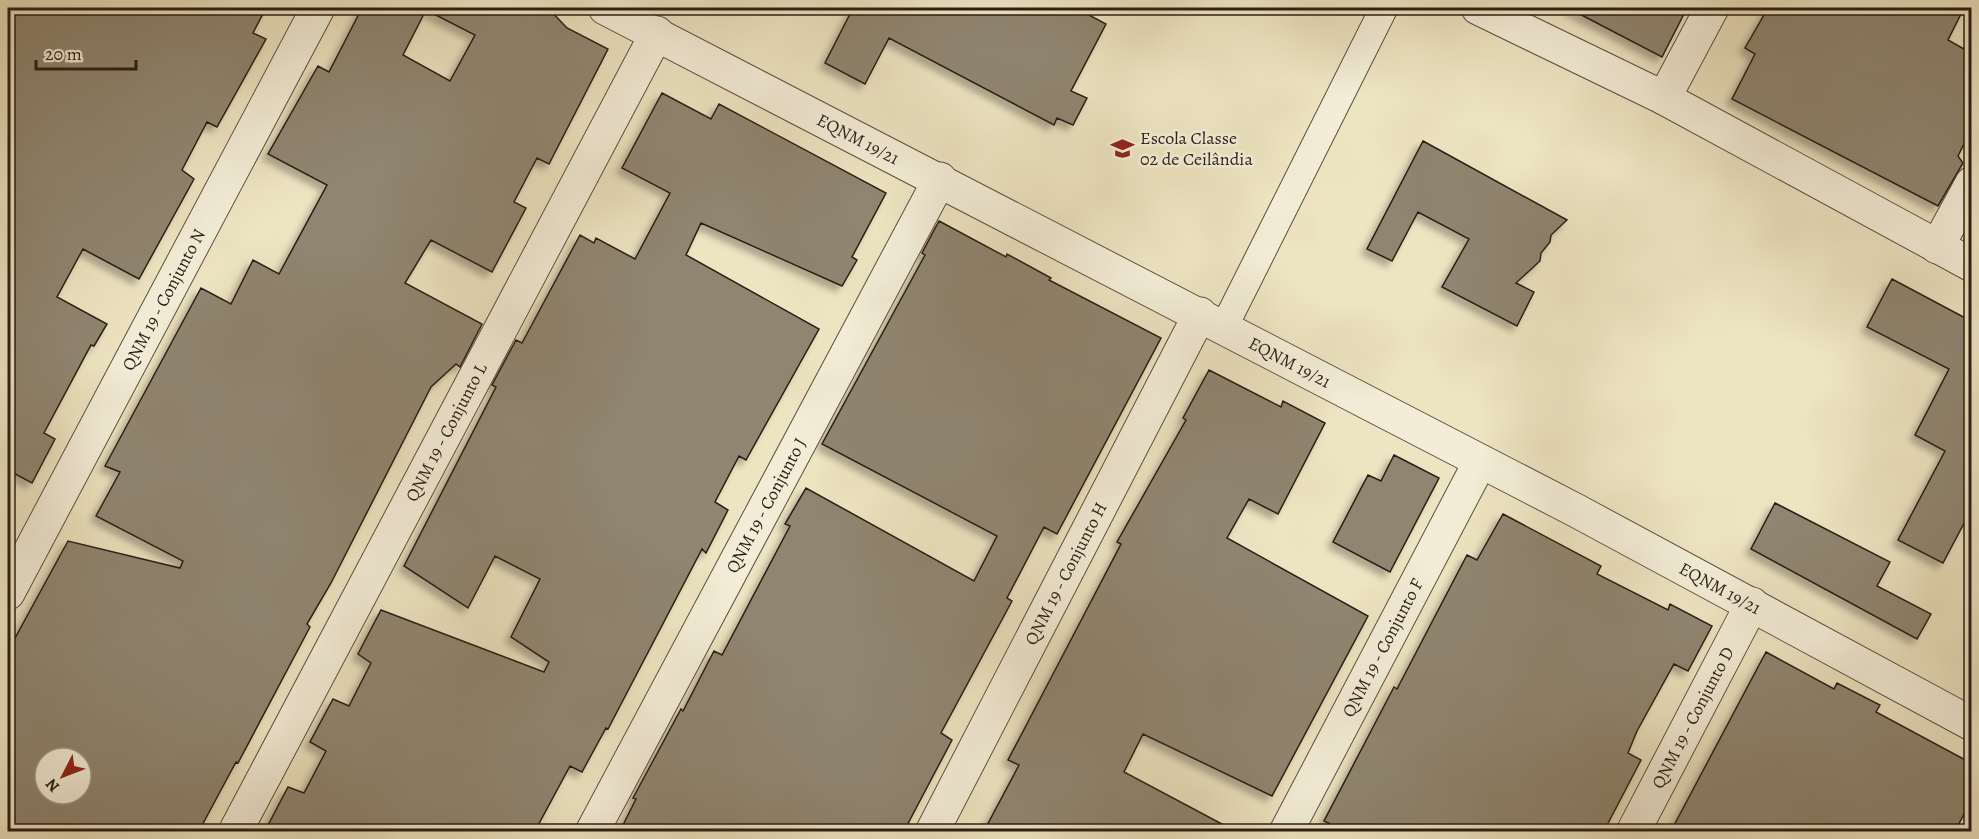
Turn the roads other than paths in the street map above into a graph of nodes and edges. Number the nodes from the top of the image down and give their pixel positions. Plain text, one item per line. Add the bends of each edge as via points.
1 (318, 8) edge
2 (1384, 8) edge
3 (1478, 8) edge
4 (1712, 8) edge
5 (614, 10) edge
6 (657, 33) junction
7 (1664, 99) junction
8 (940, 179) junction
9 (1971, 183) edge
10 (1937, 247) junction
11 (1971, 265) edge
12 (1212, 320) junction
13 (1480, 462) junction
14 (8, 593) edge
15 (1752, 604) junction
16 (1971, 724) edge
17 (235, 831) edge
18 (592, 831) edge
19 (932, 831) edge
20 (1286, 831) edge
21 (1633, 831) edge

1 - 14 street, QNM 19 - Conjunto N
2 - 12 street
3 - 7 street
4 - 7 street
5 - 6 street, EQNM 19/21
6 - 8 street, EQNM 19/21
6 - 17 street, QNM 19 - Conjunto L
7 - 10 street
8 - 12 street, EQNM 19/21
8 - 18 street, QNM 19 - Conjunto J
9 - 10 street
10 - 11 street
12 - 13 street, EQNM 19/21
12 - 19 street, QNM 19 - Conjunto H
13 - 15 street, EQNM 19/21
13 - 20 street, QNM 19 - Conjunto F
15 - 16 street, EQNM 19/21
15 - 21 street, QNM 19 - Conjunto D

